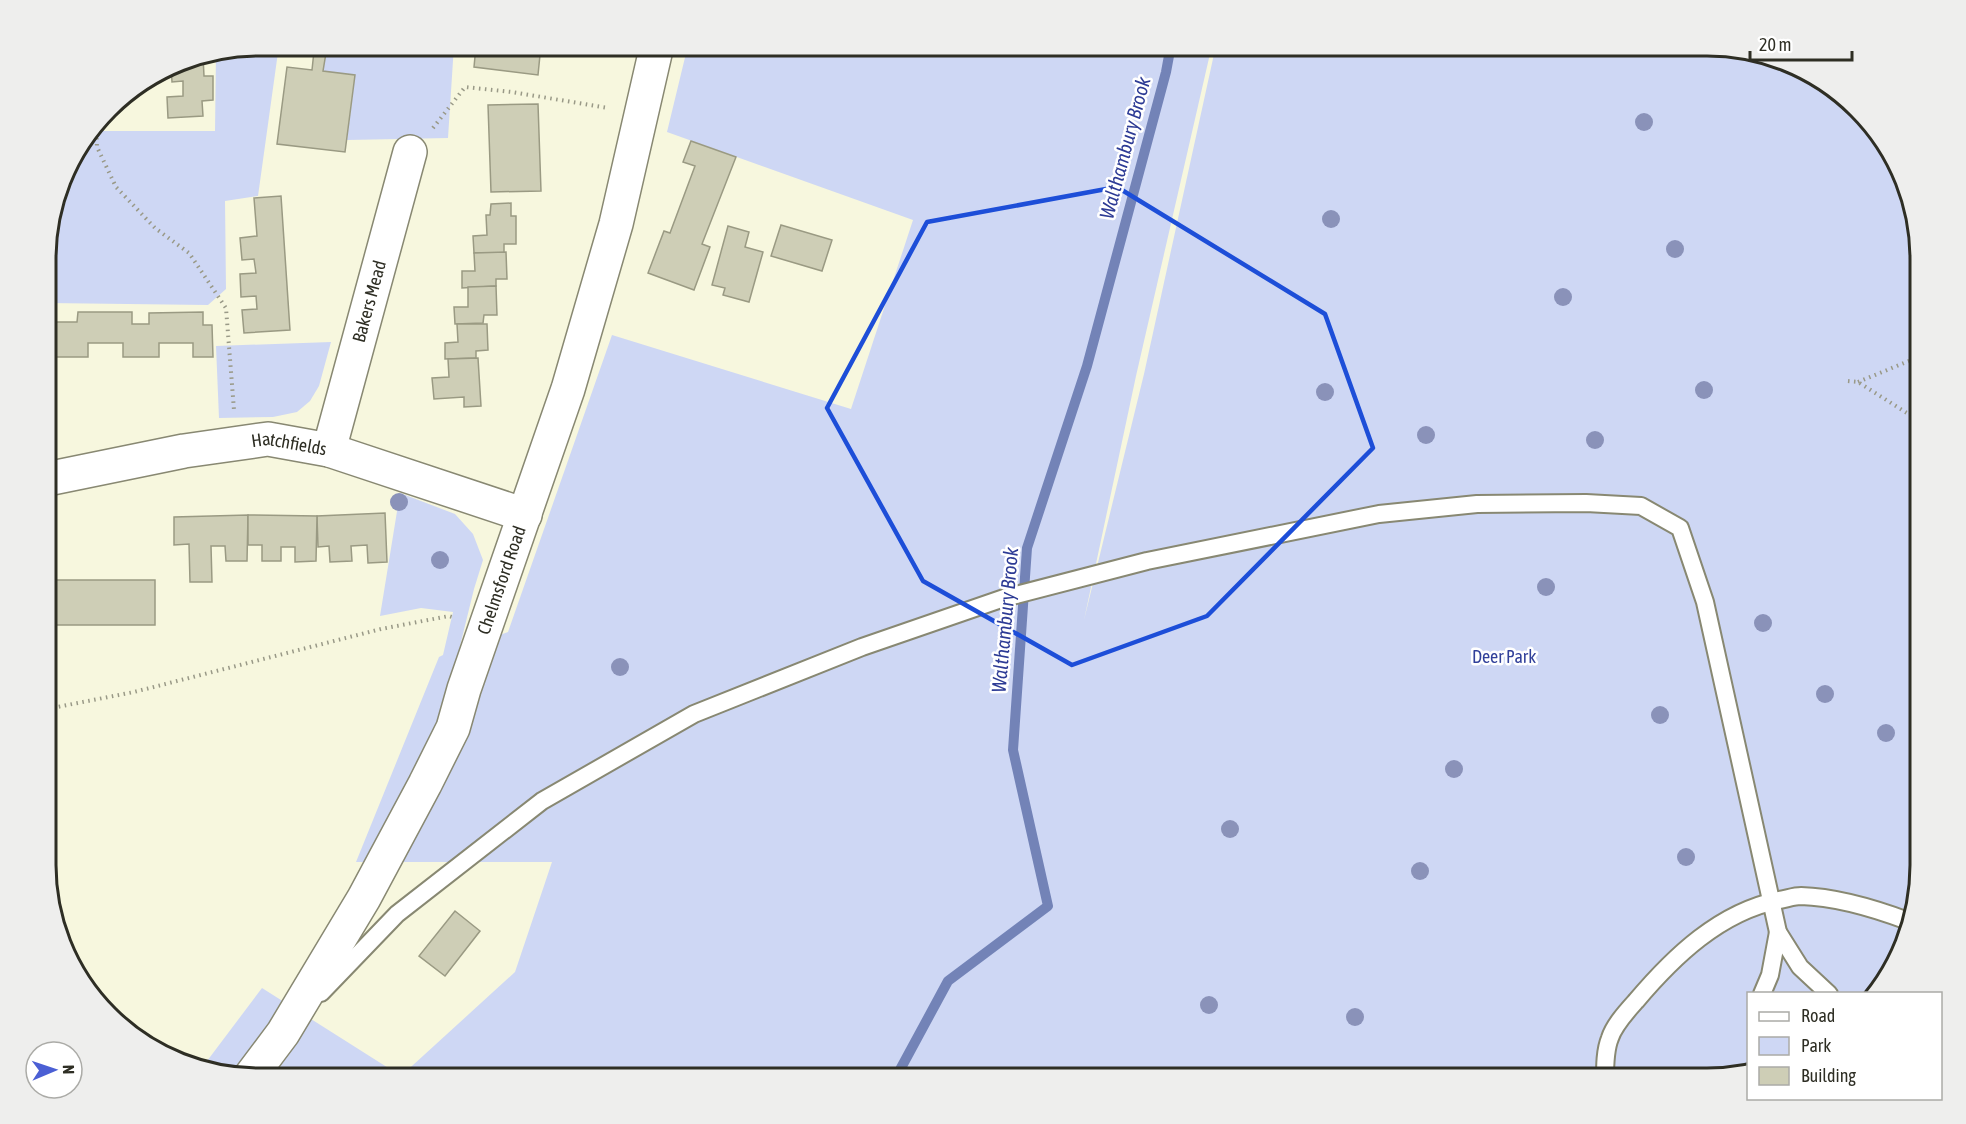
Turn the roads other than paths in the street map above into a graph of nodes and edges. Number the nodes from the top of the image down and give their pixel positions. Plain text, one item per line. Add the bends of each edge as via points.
1 (654, 56) edge
2 (408, 157) road end
3 (329, 450) junction
4 (56, 476) edge
5 (525, 516) junction
6 (1772, 902) junction
7 (1903, 919) edge
8 (1778, 932) junction
9 (1762, 992) edge
10 (1828, 992) edge
11 (283, 1033) junction
12 (257, 1068) edge
13 (1605, 1068) edge

1 - 5 street, Chelmsford Road via 616,224 568,389
2 - 3 street, Bakers Mead
3 - 4 street, Hatchfields via 267,439
3 - 5 street, Hatchfields
5 - 11 street, Chelmsford Road via 453,728 364,898
6 - 7 lane via 1809,897 1877,910
6 - 8 lane
6 - 11 lane via 1705,602 1680,528 1641,506 1477,504 1379,514 1147,561 1052,585 862,647 694,714 542,801 397,914
6 - 13 lane via 1739,913 1681,952 1625,1014 1610,1037
8 - 9 lane via 1770,975
8 - 10 lane via 1800,966
11 - 12 street, Chelmsford Road

